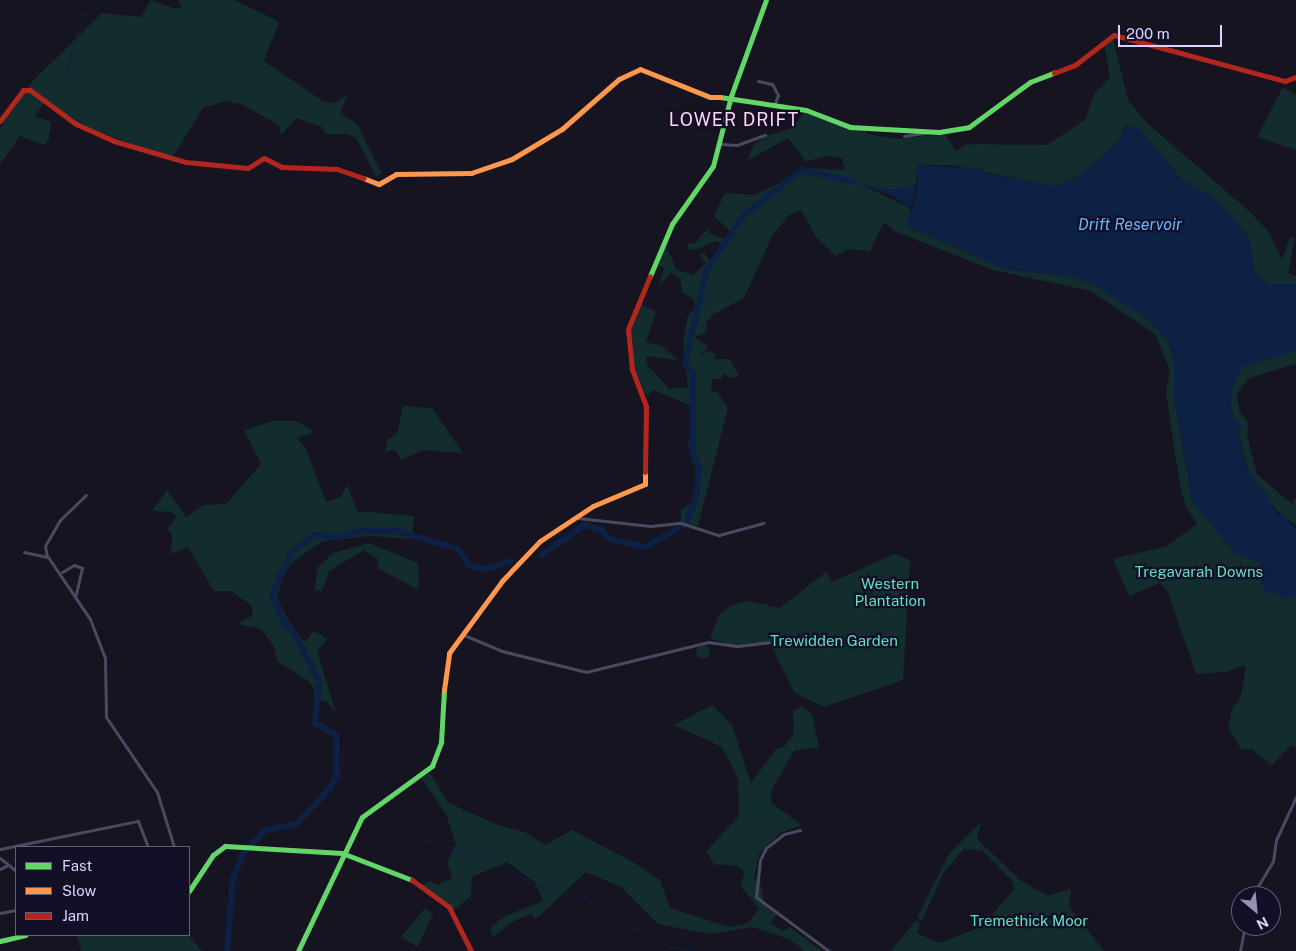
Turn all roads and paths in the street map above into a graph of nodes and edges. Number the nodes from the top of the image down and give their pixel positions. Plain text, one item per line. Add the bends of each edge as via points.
1 (766, 0) edge
2 (1296, 77) edge
3 (758, 81) dead end
4 (731, 96) junction
5 (774, 106) junction
6 (0, 121) edge
7 (932, 131) junction
8 (765, 135) dead end
9 (904, 136) dead end
10 (720, 144) junction
11 (86, 495) dead end
12 (577, 518) junction
13 (763, 523) dead end
14 (45, 546) junction
15 (24, 552) dead end
16 (38, 554) junction
17 (48, 557) junction
18 (62, 572) junction
19 (76, 595) junction
20 (463, 634) junction
21 (769, 642) dead end
22 (1296, 797) edge
23 (800, 830) dead end
24 (148, 846) edge
25 (174, 846) edge
26 (0, 849) edge
27 (342, 853) junction
28 (0, 858) edge
29 (6, 866) junction
30 (0, 869) edge
31 (15, 870) edge
32 (1258, 886) edge
33 (191, 890) edge
34 (15, 910) edge
35 (0, 913) edge
36 (21, 936) edge
37 (1244, 936) edge
38 (0, 941) edge
39 (298, 951) edge
40 (471, 951) edge
41 (829, 951) edge
42 (1240, 951) edge

1 - 4 main road
2 - 7 main road via 1284,81 1114,35 1075,65 1023,87 960,132
3 - 5 street via 772,84 778,95
4 - 5 main road
4 - 6 main road via 710,97 638,69 619,79 562,129 512,160 472,173 396,174 380,184 337,169 282,167 264,158 248,168 186,162 114,141 76,124 30,90 23,90
4 - 10 main road
5 - 7 main road via 806,110 850,127
7 - 9 street via 929,135
8 - 10 street via 737,145
10 - 12 main road via 704,181 672,224 628,329 632,369 646,406 645,484
11 - 14 street via 64,514
12 - 13 street via 650,526 681,523 719,535
12 - 20 main road via 515,564
14 - 16 street
14 - 17 street
15 - 16 street
16 - 17 street
17 - 18 street
18 - 19 street
18 - 19 street via 74,565 82,568
19 - 25 street via 104,658 106,717 157,792
20 - 21 street via 502,651 586,672 708,642 738,646
20 - 27 main road via 446,664 438,755 425,774 362,817
22 - 32 street via 1276,840 1274,861
23 - 41 street via 784,834 764,851 756,897
24 - 26 street via 138,821
27 - 33 main road via 225,846 213,855
27 - 39 main road
27 - 40 main road via 396,873 438,897 450,908
28 - 29 street
29 - 30 street
29 - 31 street
34 - 35 street
36 - 38 main road
37 - 42 street

